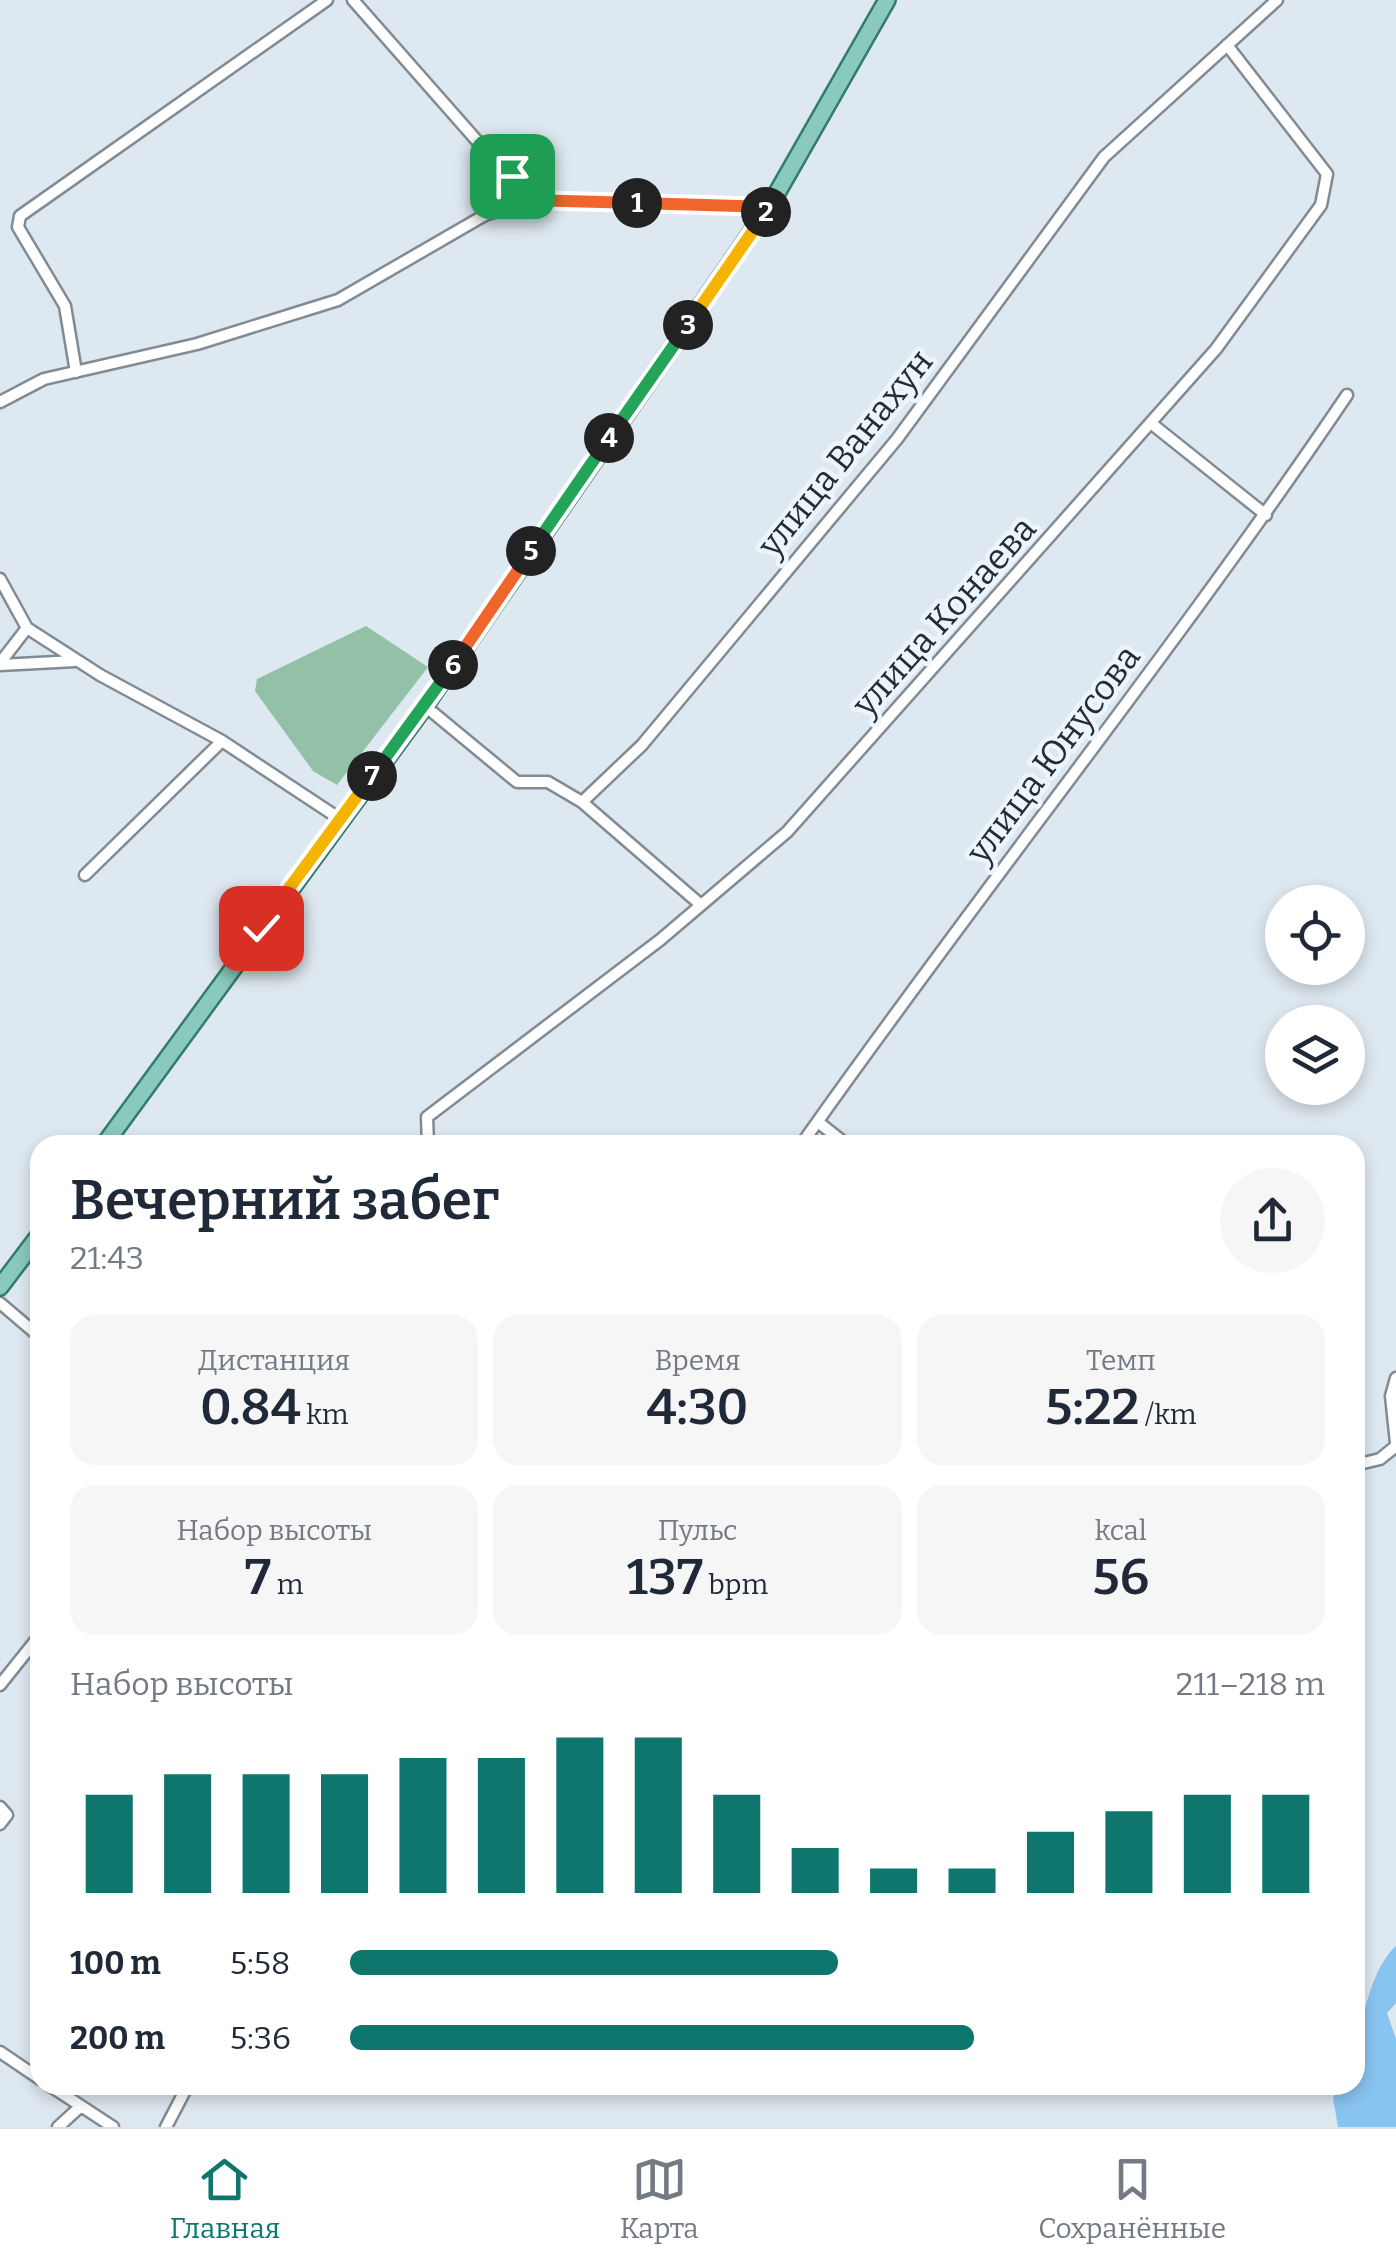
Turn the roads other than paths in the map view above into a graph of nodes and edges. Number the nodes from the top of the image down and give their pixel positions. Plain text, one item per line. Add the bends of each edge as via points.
1 (327, 0) edge
2 (353, 0) edge
3 (886, 0) edge
4 (1277, 0) edge
5 (1227, 45) junction
6 (529, 200) junction
7 (769, 207) junction
8 (76, 372) junction
9 (1347, 395) dead end
10 (0, 402) edge
11 (1152, 424) junction
12 (1266, 515) junction
13 (0, 580) edge
14 (27, 628) junction
15 (76, 661) junction
16 (0, 664) edge
17 (425, 706) junction
18 (222, 741) junction
19 (582, 802) junction
20 (340, 818) junction
21 (85, 875) dead end
22 (700, 905) junction
23 (818, 1122) junction
24 (111, 1135) edge
25 (428, 1135) edge
26 (809, 1135) edge
27 (834, 1135) edge
28 (30, 1247) edge
29 (0, 1287) edge
30 (0, 1303) edge
31 (30, 1328) edge
32 (1396, 1378) edge
33 (1396, 1444) edge
34 (1365, 1463) edge
35 (30, 1647) edge
36 (0, 1685) edge
37 (0, 2052) edge
38 (30, 2072) edge
39 (64, 2095) edge
40 (183, 2095) edge
41 (81, 2106) junction
42 (58, 2127) edge
43 (113, 2127) edge
44 (166, 2127) edge

1 - 8 street via 20,216 18,227 65,306
2 - 6 street
3 - 7 main road
4 - 5 street, улица Ванахун
5 - 11 street, улица Конаева via 1327,174 1321,204 1216,350
5 - 19 street, улица Ванахун via 1104,157 897,439 642,745
6 - 7 street
6 - 8 street via 485,215 338,300 197,344
7 - 17 main road
8 - 10 street
9 - 12 street, улица Юнусова
11 - 12 street
11 - 22 street, улица Конаева via 787,832
12 - 23 street, улица Юнусова
13 - 14 street
14 - 15 street
14 - 16 street
15 - 16 street
15 - 18 street
17 - 19 street via 517,782 548,782
17 - 20 main road
18 - 20 street
18 - 21 street
19 - 22 street
20 - 24 main road
22 - 25 street, улица Конаева via 427,1117
23 - 26 street, улица Юнусова
23 - 27 street
28 - 29 main road
30 - 31 street
32 - 33 street via 1390,1396
33 - 34 street via 1380,1460
35 - 36 street
37 - 38 street
39 - 41 street
40 - 44 street
41 - 42 street
41 - 43 street

